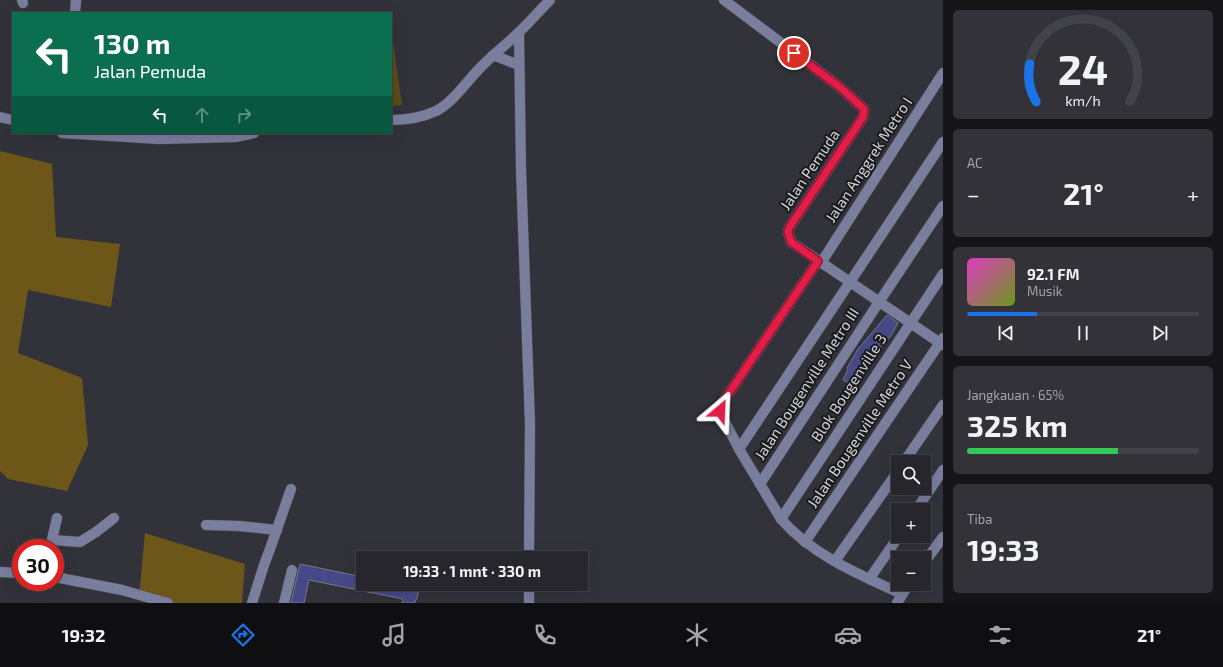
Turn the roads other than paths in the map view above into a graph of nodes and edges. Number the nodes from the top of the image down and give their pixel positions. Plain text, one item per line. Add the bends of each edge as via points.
1 (76, 0) edge
2 (550, 0) edge
3 (724, 0) edge
4 (75, 12) edge
5 (519, 32) junction
6 (493, 55) junction
7 (519, 65) junction
8 (943, 73) edge
9 (0, 117) edge
10 (12, 120) edge
11 (392, 120) edge
12 (80, 134) edge
13 (250, 134) edge
14 (943, 142) edge
15 (943, 206) edge
16 (820, 262) junction
17 (943, 274) edge
18 (850, 282) junction
19 (879, 302) junction
20 (910, 323) junction
21 (942, 342) edge
22 (943, 405) edge
23 (739, 449) junction
24 (909, 455) edge
25 (943, 470) edge
26 (891, 480) edge
27 (760, 484) junction
28 (291, 489) dead end
29 (921, 503) edge
30 (57, 518) dead end
31 (114, 518) dead end
32 (781, 519) junction
33 (206, 525) dead end
34 (277, 530) junction
35 (943, 537) edge
36 (52, 539) edge
37 (805, 542) junction
38 (64, 543) edge
39 (894, 543) edge
40 (529, 551) edge
41 (931, 553) edge
42 (835, 561) junction
43 (292, 570) dead end
44 (0, 572) edge
45 (12, 573) edge
46 (64, 579) edge
47 (871, 580) junction
48 (529, 591) edge
49 (904, 591) edge
50 (902, 594) junction
51 (168, 603) edge
52 (252, 603) edge
53 (284, 603) edge
54 (529, 603) edge
55 (897, 603) edge

1 - 4 street
2 - 5 street
3 - 16 street, Jalan Pemuda via 841,88 864,109 863,117 789,228 791,242
5 - 6 street
5 - 7 street
6 - 7 street
6 - 11 street via 436,111
7 - 40 street via 530,424
8 - 16 street, Jalan Anggrek Metro I
9 - 10 street
12 - 13 street via 165,139 236,137
14 - 18 street
15 - 19 street, Jalan Bougenville Metro III
16 - 18 street, Jalan Pemuda
16 - 23 street, Jalan Anggrek Metro I via 721,407 722,416
17 - 20 street, Blok Bougenville 3
18 - 19 street, Jalan Pemuda
18 - 23 street
19 - 20 street, Jalan Pemuda
19 - 27 street, Jalan Bougenville Metro III
20 - 21 street, Jalan Pemuda
20 - 32 street, Blok Bougenville 3
21 - 37 street, Jalan Bougenville Metro V
22 - 24 street
23 - 27 street
25 - 29 street
26 - 42 street
27 - 32 street
28 - 34 street
30 - 36 street
31 - 38 street via 80,542
32 - 37 street
33 - 34 street
34 - 52 street
35 - 41 street
37 - 42 street
39 - 47 street
42 - 47 street
43 - 53 street
44 - 45 street
46 - 51 street via 122,590
47 - 50 street
48 - 54 street
49 - 50 street
50 - 55 street

